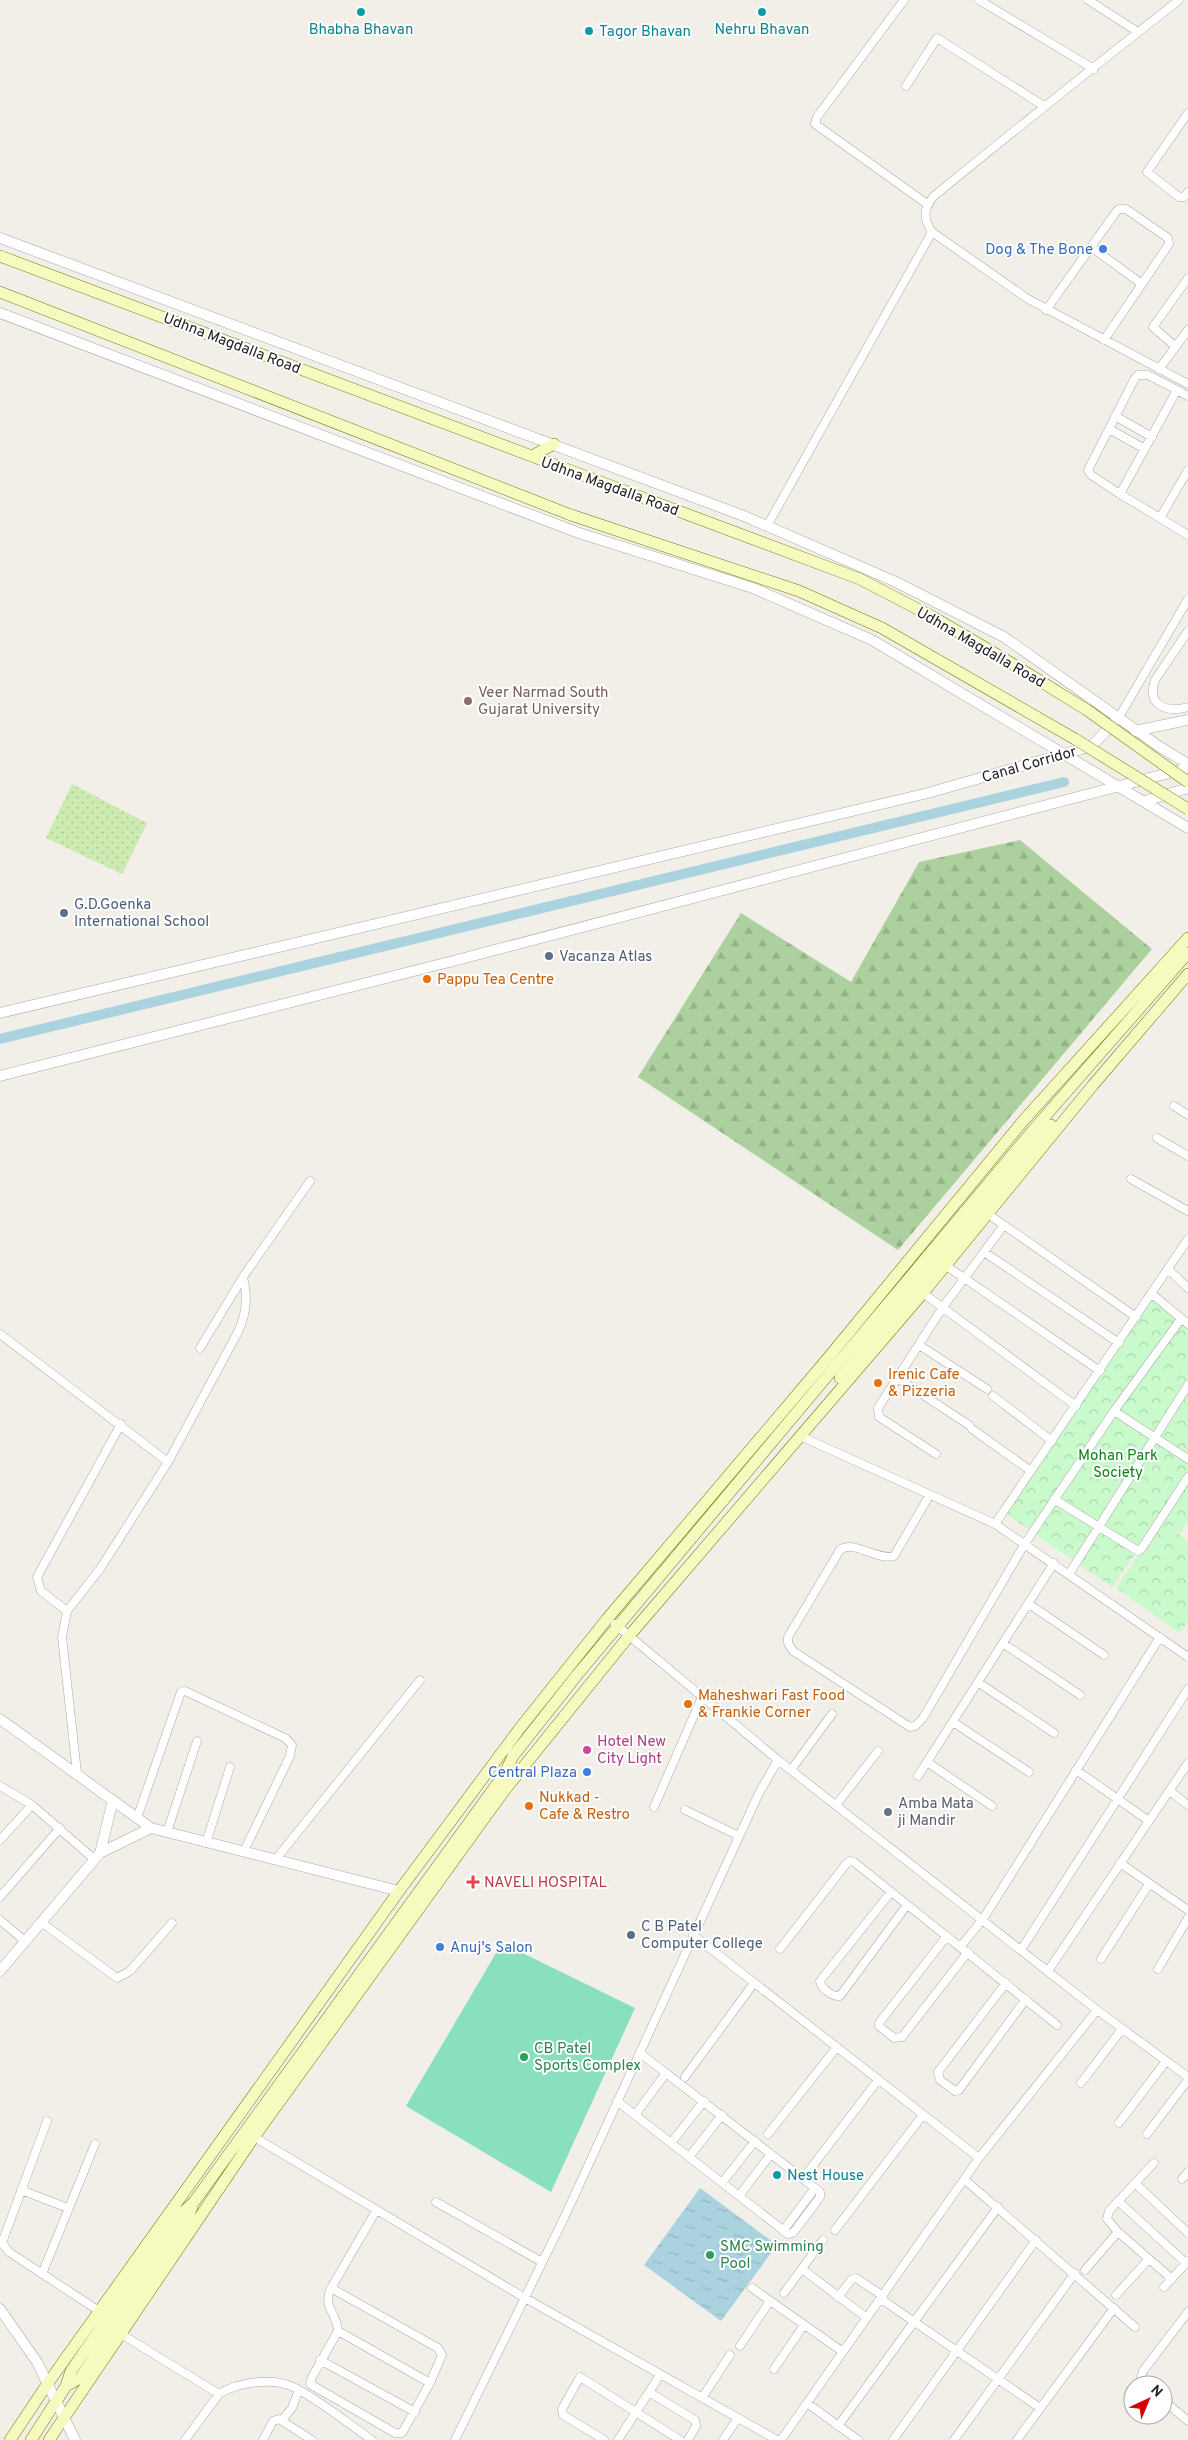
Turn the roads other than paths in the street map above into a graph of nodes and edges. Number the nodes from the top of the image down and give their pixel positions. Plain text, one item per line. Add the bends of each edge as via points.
1 (904, 0) edge
2 (979, 0) edge
3 (1088, 0) edge
4 (1178, 0) edge
5 (1138, 32) junction
6 (1094, 69) junction
7 (906, 86) dead end
8 (1044, 106) junction
9 (1187, 117) edge
10 (1188, 192) edge
11 (927, 204) junction
12 (932, 232) junction
13 (0, 238) edge
14 (1091, 248) junction
15 (0, 256) edge
16 (1188, 278) edge
17 (1142, 284) junction
18 (0, 292) edge
19 (1046, 310) junction
20 (0, 313) edge
21 (1188, 330) edge
22 (1104, 340) junction
23 (1176, 347) junction
24 (1159, 369) junction
25 (1188, 384) edge
26 (1177, 390) junction
27 (1188, 396) edge
28 (1115, 416) junction
29 (1109, 429) junction
30 (1152, 437) junction
31 (554, 444) junction
32 (1145, 449) junction
33 (532, 456) junction
34 (1187, 473) edge
35 (1120, 494) junction
36 (1160, 518) junction
37 (767, 526) junction
38 (1188, 535) edge
39 (1188, 600) edge
40 (1188, 631) edge
41 (1188, 707) edge
42 (1119, 717) junction
43 (1188, 720) edge
44 (1138, 731) junction
45 (1103, 736) junction
46 (1066, 754) junction
47 (1188, 764) edge
48 (1188, 768) edge
49 (1188, 782) edge
50 (1120, 786) junction
51 (1188, 788) edge
52 (1145, 801) junction
53 (1188, 809) edge
54 (1188, 828) edge
55 (1188, 938) edge
56 (1188, 953) edge
57 (1188, 967) edge
58 (1188, 974) edge
59 (0, 1014) edge
60 (1101, 1060) junction
61 (0, 1076) edge
62 (1174, 1106) dead end
63 (1188, 1115) edge
64 (1157, 1138) dead end
65 (1188, 1156) edge
66 (1131, 1179) dead end
67 (310, 1181) dead end
68 (1188, 1211) edge
69 (988, 1214) junction
70 (1004, 1225) junction
71 (1188, 1239) edge
72 (984, 1252) junction
73 (945, 1265) junction
74 (1168, 1269) junction
75 (243, 1277) junction
76 (964, 1279) junction
77 (1188, 1288) edge
78 (923, 1293) junction
79 (1152, 1294) junction
80 (943, 1307) junction
81 (1136, 1317) junction
82 (1181, 1319) junction
83 (1188, 1324) edge
84 (0, 1334) edge
85 (1118, 1343) junction
86 (919, 1345) junction
87 (200, 1348) dead end
88 (1100, 1371) junction
89 (898, 1378) junction
90 (1188, 1385) edge
91 (987, 1389) dead end
92 (993, 1396) dead end
93 (1076, 1406) junction
94 (1114, 1411) junction
95 (121, 1424) junction
96 (800, 1436) junction
97 (1155, 1436) junction
98 (1052, 1441) junction
99 (936, 1454) dead end
100 (1188, 1459) edge
101 (168, 1462) junction
102 (1031, 1471) junction
103 (1188, 1477) edge
104 (929, 1496) junction
105 (1054, 1498) junction
106 (995, 1524) junction
107 (1099, 1528) junction
108 (1024, 1544) junction
109 (1054, 1563) junction
110 (1069, 1574) junction
111 (1029, 1604) junction
112 (67, 1611) junction
113 (607, 1619) junction
114 (624, 1632) junction
115 (1160, 1637) junction
116 (1004, 1644) junction
117 (1104, 1655) dead end
118 (1188, 1657) edge
119 (420, 1680) dead end
120 (979, 1683) junction
121 (1188, 1689) edge
122 (1080, 1696) dead end
123 (702, 1697) junction
124 (832, 1714) dead end
125 (0, 1719) edge
126 (953, 1722) junction
127 (1054, 1733) dead end
128 (197, 1741) dead end
129 (878, 1751) dead end
130 (778, 1760) junction
131 (927, 1762) junction
132 (1188, 1763) edge
133 (230, 1767) dead end
134 (791, 1770) junction
135 (1076, 1770) junction
136 (1029, 1772) dead end
137 (77, 1773) junction
138 (918, 1776) dead end
139 (0, 1786) edge
140 (1170, 1791) junction
141 (1118, 1798) junction
142 (113, 1800) junction
143 (32, 1805) junction
144 (836, 1805) junction
145 (1188, 1805) edge
146 (992, 1806) dead end
147 (654, 1807) dead end
148 (685, 1810) dead end
149 (137, 1818) junction
150 (1149, 1821) junction
151 (60, 1828) junction
152 (151, 1828) junction
153 (167, 1832) junction
154 (739, 1836) junction
155 (0, 1840) edge
156 (206, 1842) junction
157 (244, 1851) junction
158 (98, 1856) junction
159 (276, 1859) junction
160 (1120, 1863) junction
161 (1149, 1884) junction
162 (398, 1891) junction
163 (891, 1892) junction
164 (0, 1898) edge
165 (907, 1906) junction
166 (1188, 1910) edge
167 (1188, 1918) edge
168 (982, 1919) junction
169 (0, 1920) edge
170 (41, 1922) junction
171 (172, 1923) dead end
172 (693, 1936) junction
173 (947, 1936) junction
174 (25, 1941) junction
175 (960, 1946) junction
176 (780, 1948) dead end
177 (1021, 1950) junction
178 (968, 1952) junction
179 (1100, 1960) dead end
180 (1158, 1968) dead end
181 (0, 1971) edge
182 (1048, 1971) junction
183 (754, 1983) junction
184 (1006, 1983) junction
185 (1026, 1999) junction
186 (1097, 2010) junction
187 (1057, 2024) dead end
188 (1122, 2029) junction
189 (837, 2047) junction
190 (640, 2053) junction
191 (1166, 2061) junction
192 (666, 2073) junction
193 (685, 2077) dead end
194 (1188, 2079) edge
195 (878, 2080) junction
196 (1082, 2082) dead end
197 (618, 2101) junction
198 (704, 2101) junction
199 (923, 2114) junction
200 (634, 2115) junction
201 (722, 2115) junction
202 (48, 2121) dead end
203 (1119, 2124) dead end
204 (768, 2134) dead end
205 (1147, 2134) dead end
206 (254, 2137) junction
207 (755, 2141) junction
208 (671, 2143) junction
209 (95, 2144) dead end
210 (771, 2154) junction
211 (689, 2157) junction
212 (980, 2158) junction
213 (1154, 2163) dead end
214 (808, 2172) dead end
215 (1188, 2172) edge
216 (1182, 2179) dead end
217 (965, 2180) junction
218 (722, 2183) junction
219 (1135, 2183) junction
220 (21, 2190) junction
221 (739, 2196) junction
222 (1118, 2201) junction
223 (436, 2202) dead end
224 (68, 2208) junction
225 (998, 2208) junction
226 (376, 2210) junction
227 (835, 2230) dead end
228 (1118, 2232) junction
229 (1188, 2233) edge
230 (823, 2240) dead end
231 (1036, 2240) junction
232 (1148, 2259) junction
233 (542, 2262) junction
234 (1187, 2262) edge
235 (802, 2269) junction
236 (1085, 2270) dead end
237 (1075, 2273) junction
238 (42, 2274) junction
239 (1172, 2279) junction
240 (331, 2288) junction
241 (752, 2288) dead end
242 (1164, 2288) dead end
243 (784, 2293) dead end
244 (1116, 2295) dead end
245 (838, 2297) junction
246 (882, 2297) junction
247 (525, 2298) junction
248 (770, 2301) junction
249 (1114, 2308) junction
250 (99, 2311) junction
251 (1188, 2312) edge
252 (2, 2315) edge
253 (867, 2318) junction
254 (914, 2321) junction
255 (804, 2325) junction
256 (1135, 2327) dead end
257 (338, 2331) junction
258 (121, 2334) junction
259 (740, 2346) dead end
260 (843, 2352) junction
261 (956, 2352) junction
262 (730, 2355) dead end
263 (320, 2360) junction
264 (774, 2369) dead end
265 (660, 2375) junction
266 (1142, 2375) edge
267 (998, 2379) junction
268 (48, 2383) junction
269 (430, 2383) junction
270 (298, 2390) junction
271 (649, 2392) junction
272 (219, 2394) junction
273 (702, 2398) junction
274 (56, 2402) junction
275 (807, 2403) junction
276 (1040, 2408) junction
277 (1173, 2408) edge
278 (415, 2412) junction
279 (636, 2412) junction
280 (738, 2418) junction
281 (63, 2419) junction
282 (282, 2420) junction
283 (1188, 2421) edge
284 (838, 2426) junction
285 (10, 2440) edge
286 (31, 2440) edge
287 (49, 2440) edge
288 (75, 2440) edge
289 (185, 2440) edge
290 (263, 2440) edge
291 (312, 2440) edge
292 (372, 2440) edge
293 (455, 2440) edge
294 (604, 2440) edge
295 (618, 2440) edge
296 (680, 2440) edge
297 (688, 2440) edge
298 (723, 2440) edge
299 (779, 2440) edge
300 (858, 2440) edge
301 (893, 2440) edge
302 (954, 2440) edge
303 (1017, 2440) edge

1 - 11 street via 817,116 815,124
2 - 6 street
3 - 5 street
4 - 5 street
5 - 6 street
6 - 8 street
7 - 8 street via 937,38
8 - 11 street
9 - 10 street via 1147,172 1180,198
11 - 12 street via 924,212
12 - 19 street
12 - 37 street
13 - 31 street
14 - 17 street
14 - 17 street via 1122,208 1168,238 1169,244
14 - 19 street
15 - 33 main road, Udhna Magdalla Road
16 - 23 street via 1153,327
17 - 22 street
18 - 53 main road, bridge via 571,515 799,591 882,628 1075,739
19 - 22 street
20 - 46 street via 578,533 753,588 872,640
21 - 23 street
22 - 24 street
23 - 24 street
24 - 25 street
26 - 27 street
26 - 28 street via 1148,375 1138,375
26 - 30 street
28 - 29 street
28 - 30 street
29 - 32 street
29 - 35 street via 1088,472
30 - 32 street
31 - 33 main road
31 - 37 street
32 - 35 street
33 - 49 main road, Udhna Magdalla Road, bridge via 860,579 933,617 1087,710
34 - 36 street
35 - 36 street
36 - 38 street
37 - 42 street via 896,582 1004,637
39 - 42 street
40 - 41 street via 1152,688 1156,700 1166,709
42 - 44 street
42 - 45 street, Canal Corridor
43 - 44 street
44 - 45 street
44 - 47 street
45 - 46 street, Canal Corridor via 1092,746
46 - 50 street
46 - 59 street, Canal Corridor via 928,793
48 - 50 street
50 - 52 street
50 - 61 street
51 - 52 street
52 - 54 street
55 - 113 main road via 1024,1121
56 - 60 main road
57 - 60 main road
58 - 69 main road via 1093,1084
60 - 114 main road
62 - 63 street
64 - 65 street
66 - 68 street
67 - 75 street
69 - 70 street
69 - 73 main road
70 - 72 street
70 - 81 street
71 - 74 street
72 - 76 street
72 - 85 street
73 - 76 street
73 - 78 main road
74 - 77 street
74 - 79 street
75 - 87 street
75 - 101 street via 246,1295 241,1325
76 - 80 street
76 - 88 street
78 - 80 street
78 - 96 main road
79 - 81 street
79 - 82 street
80 - 86 street
80 - 93 street
81 - 85 street
82 - 83 street
82 - 94 street
84 - 95 street
85 - 88 street
86 - 89 street
86 - 91 street
88 - 93 street
89 - 99 street via 878,1408 879,1417
89 - 102 street
90 - 97 street
92 - 98 street
93 - 98 street
94 - 97 street
94 - 105 street
95 - 101 street
95 - 112 street via 36,1578 41,1591
96 - 104 street
96 - 114 main road
97 - 100 street
97 - 107 street
98 - 102 street
101 - 112 street via 100,1569
102 - 106 street
103 - 107 street via 1138,1551
104 - 106 street
104 - 108 street via 894,1556 881,1556 850,1546 840,1550 788,1637 793,1651 906,1726 915,1726 923,1718
105 - 107 street
105 - 108 street
106 - 108 street
107 - 110 street
108 - 109 street
109 - 110 street
109 - 111 street
110 - 115 street
111 - 116 street
111 - 117 street
112 - 137 street via 62,1637
113 - 114 street
113 - 162 main road via 517,1731
114 - 123 street
114 - 206 main road via 504,1791
114 - 274 main road via 519,1762 505,1773 194,2202 186,2221 80,2378 66,2386
115 - 118 street
115 - 135 street
116 - 120 street
116 - 122 street
119 - 159 street
120 - 126 street
120 - 127 street
121 - 141 street
123 - 130 street
123 - 147 street
124 - 134 street
125 - 137 street
126 - 131 street
126 - 136 street
128 - 153 street
129 - 144 street
130 - 134 street
130 - 154 street
131 - 138 street
131 - 146 street
132 - 140 street
133 - 156 street
134 - 144 street
135 - 141 street
135 - 168 street
137 - 142 street
139 - 143 street
140 - 145 street
140 - 150 street
141 - 150 street
141 - 177 street
142 - 149 street
142 - 158 street
143 - 151 street
143 - 155 street
144 - 168 street
148 - 154 street
149 - 152 street
149 - 157 street via 181,1692 185,1691 286,1738 292,1745 290,1756
150 - 160 street
151 - 158 street
151 - 164 street
152 - 153 street
152 - 158 street
153 - 156 street
154 - 172 street
156 - 157 street
157 - 159 street
158 - 170 street
159 - 162 street
160 - 161 street
160 - 182 street
161 - 166 street
161 - 179 street
162 - 250 main road
163 - 165 street
163 - 165 street via 820,1982 823,1988 834,1996 840,1996
163 - 176 street via 850,1861
165 - 173 street
167 - 180 street
168 - 175 street
168 - 177 street
169 - 174 street
170 - 171 street via 117,1978 130,1971
170 - 174 street
172 - 183 street
172 - 190 street
173 - 175 street
173 - 178 street via 878,2023 894,2038 902,2037
174 - 181 street
175 - 178 street
177 - 182 street
178 - 184 street
182 - 186 street
183 - 189 street
183 - 193 street
184 - 185 street
184 - 185 street via 938,2072 940,2080 955,2091 959,2090
185 - 187 street
186 - 188 street
186 - 212 street
188 - 191 street
188 - 196 street
189 - 195 street
189 - 204 street
190 - 192 street
190 - 197 street
191 - 194 street
191 - 203 street
192 - 198 street
192 - 200 street
194 - 205 street
195 - 199 street
195 - 214 street
197 - 200 street
197 - 233 street
198 - 201 street
198 - 208 street
199 - 212 street
199 - 227 street
200 - 208 street
201 - 207 street
201 - 211 street
202 - 220 street
206 - 226 street
206 - 258 main road
207 - 210 street
207 - 218 street
208 - 211 street
209 - 224 street
210 - 221 street
210 - 221 street via 820,2192 820,2197 793,2233 783,2231
211 - 218 street
212 - 217 street
213 - 219 street
215 - 216 street
217 - 225 street
217 - 246 street
218 - 221 street
219 - 222 street
219 - 229 street
220 - 224 street
220 - 238 street via 2,2242 9,2252
222 - 228 street via 1107,2215 1109,2223
222 - 234 street
223 - 233 street
224 - 238 street
225 - 231 street
225 - 254 street
226 - 240 street
226 - 247 street
228 - 232 street
228 - 236 street
230 - 235 street
231 - 237 street
231 - 261 street
232 - 239 street
232 - 244 street
233 - 247 street
234 - 239 street
235 - 243 street
235 - 245 street
237 - 249 street
237 - 267 street
238 - 250 street
239 - 242 street
240 - 257 street via 327,2299
240 - 269 street via 441,2351 442,2358
241 - 248 street
245 - 246 street via 856,2278
245 - 253 street
246 - 253 street
246 - 254 street
247 - 265 street
247 - 293 street
248 - 255 street
248 - 259 street
249 - 256 street
249 - 276 street
250 - 268 main road
251 - 266 street
252 - 268 street via 37,2362
253 - 260 street
254 - 261 street
254 - 284 street
255 - 260 street
255 - 264 street
257 - 263 street
257 - 269 street
258 - 272 street
258 - 281 main road
260 - 275 street
261 - 267 street
261 - 301 street
262 - 273 street
263 - 278 street
263 - 278 street via 310,2381 312,2386 395,2433 405,2429
265 - 271 street
265 - 273 street
267 - 276 street
267 - 302 street
268 - 274 street
268 - 285 main road
269 - 278 street
270 - 272 street via 284,2384 250,2383 237,2384
270 - 282 street via 292,2408
270 - 292 street
271 - 279 street
271 - 297 street via 695,2420 696,2426
272 - 289 street
273 - 280 street
274 - 281 street
274 - 286 main road
275 - 284 street
275 - 299 street
276 - 303 street
277 - 283 street
279 - 294 street via 580,2377 562,2409 563,2415
279 - 295 street
279 - 296 street
280 - 298 street
280 - 299 street
281 - 287 main road
281 - 288 street
282 - 290 street via 273,2420
282 - 291 street
284 - 300 street

